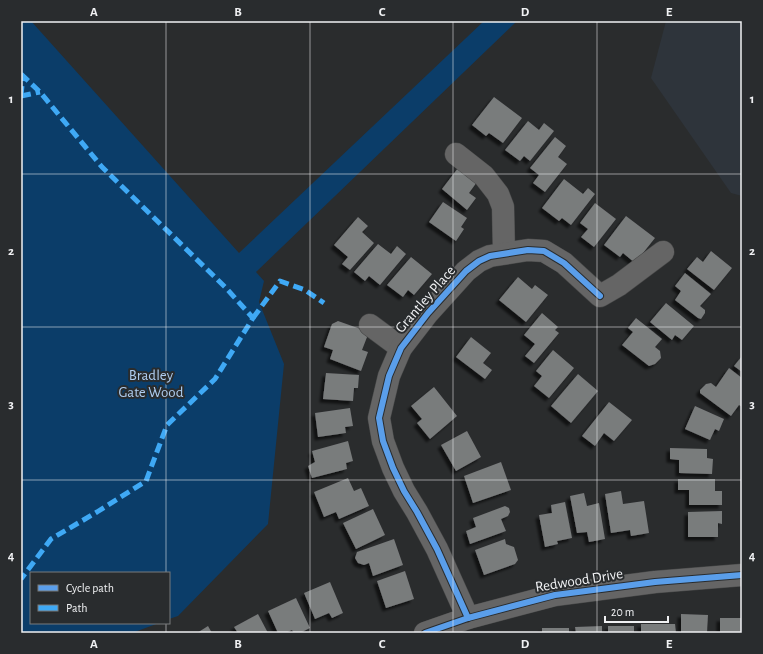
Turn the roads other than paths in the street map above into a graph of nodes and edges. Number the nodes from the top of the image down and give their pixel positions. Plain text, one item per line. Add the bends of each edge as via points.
1 (456, 154) dead end
2 (663, 252) dead end
3 (504, 253) junction
4 (370, 325) dead end
5 (401, 348) junction
6 (742, 575) edge
7 (468, 618) junction
8 (425, 633) edge

1 - 3 street via 484,176 498,194 503,207
2 - 3 street, Grantley Place via 600,296 564,263 544,251
3 - 5 street, Grantley Place via 479,260 466,271
4 - 5 street, Grantley Place
5 - 7 street, Grantley Place via 389,376 379,418 383,441 393,468 437,549
6 - 7 street, Redwood Drive via 655,582 555,595
7 - 8 street, Redwood Drive

